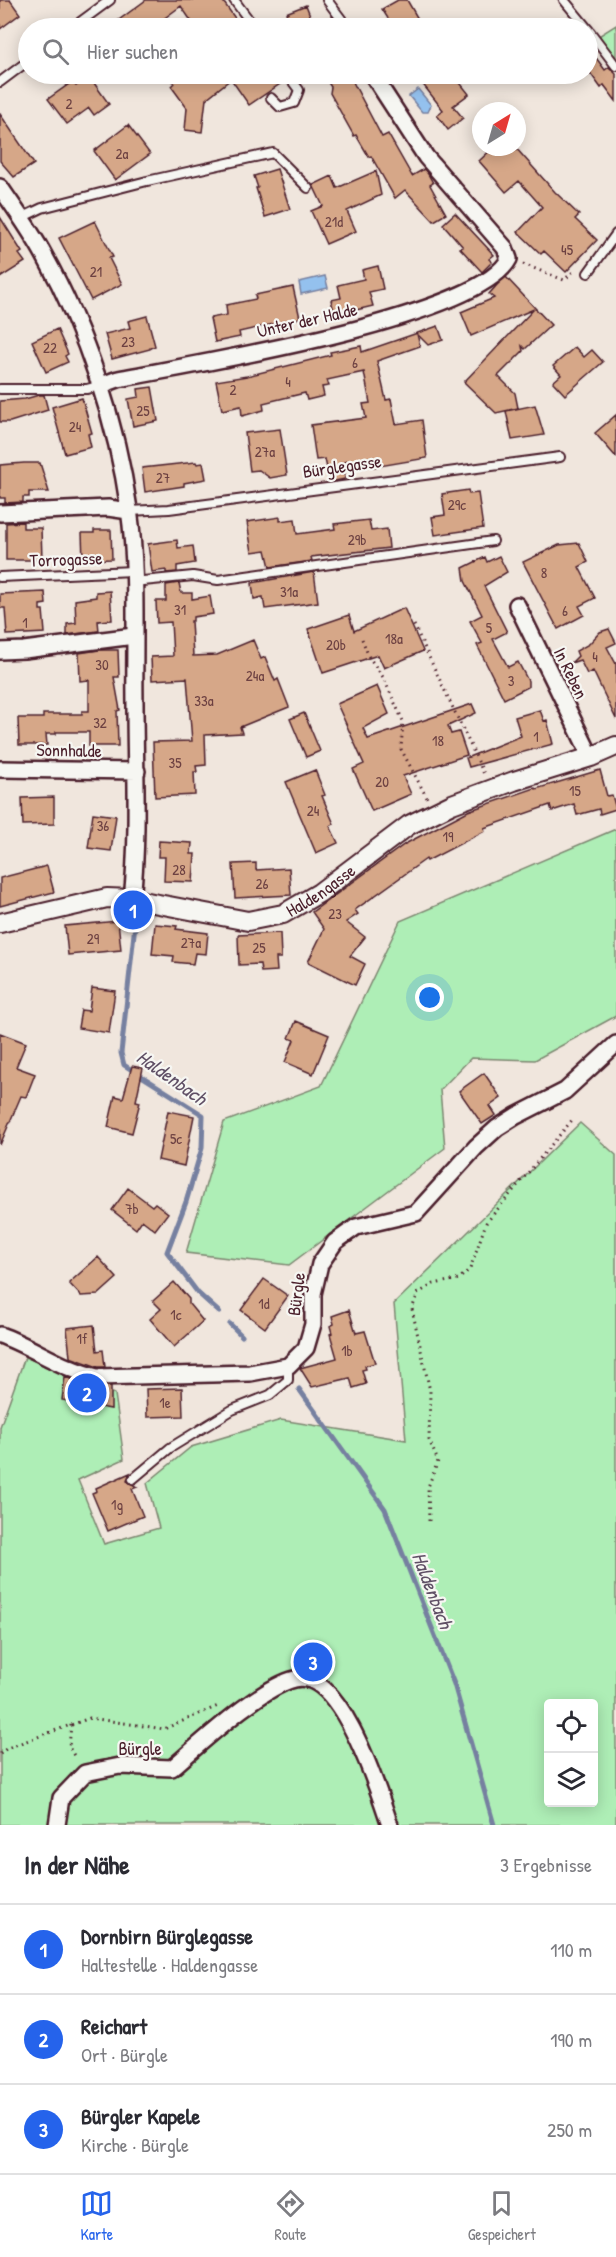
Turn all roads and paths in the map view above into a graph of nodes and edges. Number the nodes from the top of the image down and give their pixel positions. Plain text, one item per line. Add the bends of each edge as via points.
1 (110, 0) edge
2 (234, 0) edge
3 (327, 0) edge
4 (564, 0) edge
5 (86, 18) edge
6 (248, 18) edge
7 (340, 18) edge
8 (578, 18) edge
9 (598, 43) edge
10 (616, 66) edge
11 (18, 68) edge
12 (0, 82) edge
13 (294, 84) edge
14 (379, 84) edge
15 (271, 98) dead end
16 (0, 187) edge
17 (308, 189) dead end
18 (21, 218) junction
19 (616, 234) edge
20 (509, 259) junction
21 (582, 264) dead end
22 (588, 273) dead end
23 (99, 386) junction
24 (0, 389) edge
25 (560, 457) dead end
26 (129, 511) junction
27 (0, 513) edge
28 (493, 541) dead end
29 (0, 577) edge
30 (133, 577) junction
31 (516, 605) dead end
32 (414, 625) dead end
33 (134, 636) junction
34 (362, 639) dead end
35 (0, 651) edge
36 (616, 746) edge
37 (591, 757) junction
38 (0, 769) edge
39 (138, 771) junction
40 (491, 789) junction
41 (435, 812) junction
42 (132, 899) junction
43 (0, 923) edge
44 (616, 1044) edge
45 (573, 1119) dead end
46 (0, 1335) edge
47 (288, 1366) junction
48 (134, 1479) dead end
49 (429, 1521) dead end
50 (250, 1705) junction
51 (71, 1725) junction
52 (0, 1754) edge
53 (85, 1773) junction
54 (57, 1825) edge
55 (390, 1825) edge

1 - 5 lane
2 - 6 lane
3 - 7 lane
4 - 8 lane
9 - 10 lane
11 - 12 lane
13 - 15 lane via 299,90 294,103 280,107
14 - 20 street via 426,157 505,248
16 - 18 street
17 - 18 lane via 273,153 42,208
18 - 23 street via 45,255 70,307
19 - 22 lane
20 - 21 path via 564,280
20 - 23 street, Unter der Halde via 504,268 486,280 453,299 414,314
23 - 24 lane
23 - 26 street via 118,452
25 - 26 lane, Bürglegasse
26 - 27 street, Bürglegasse via 108,508
26 - 30 street
28 - 30 lane via 218,580 194,576
29 - 30 lane, Torrogasse
30 - 33 street
31 - 37 street, In Reben
32 - 40 path
33 - 35 street
33 - 39 street
34 - 41 path via 403,721 401,749
36 - 37 street, Haldengasse
37 - 40 street, Haldengasse
38 - 39 street, Sonnhalde
39 - 42 street
40 - 41 street, Haldengasse
41 - 42 street, Haldengasse via 409,825 319,893 283,914 248,921
42 - 43 street, Haldengasse via 107,898
44 - 47 street, Bürgle via 565,1091 497,1128 416,1213 356,1227 335,1242 320,1264 306,1348
45 - 49 path via 486,1223 470,1269 459,1279 434,1284 418,1293 412,1309 430,1391 429,1440 438,1461 428,1487
46 - 47 street via 24,1343 77,1372 97,1377 250,1373
47 - 48 lane via 288,1380 270,1395 232,1410 170,1448
50 - 51 path via 234,1699 164,1729 90,1718
50 - 53 street, Bürgle via 172,1768 120,1766
50 - 55 street, Bürgle via 296,1678 312,1681 326,1691 355,1733
51 - 52 path
51 - 53 path via 69,1747
53 - 54 street via 61,1798

